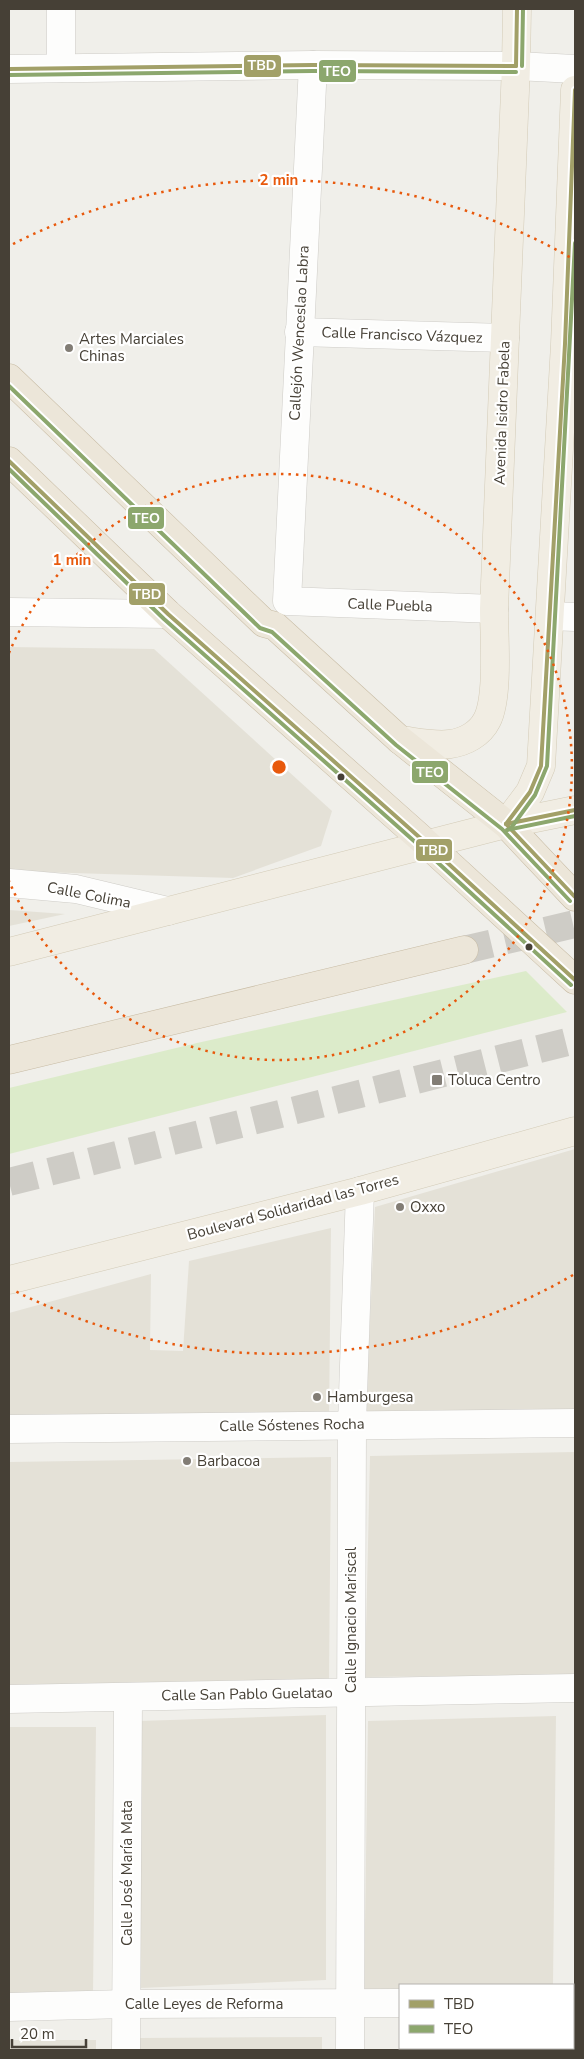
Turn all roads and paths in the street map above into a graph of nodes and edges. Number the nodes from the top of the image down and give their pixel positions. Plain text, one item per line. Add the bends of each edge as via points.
1 (61, 9) edge
2 (516, 9) edge
3 (313, 65) junction
4 (516, 66) junction
5 (61, 68) junction
6 (9, 69) edge
7 (575, 69) edge
8 (575, 90) edge
9 (298, 332) junction
10 (505, 338) junction
11 (570, 344) edge
12 (9, 378) edge
13 (9, 461) edge
14 (287, 601) joint
15 (494, 609) junction
16 (9, 612) edge
17 (168, 614) junction
18 (563, 616) edge
19 (400, 740) junction
20 (575, 810) edge
21 (506, 824) junction
22 (427, 844) junction
23 (9, 883) edge
24 (575, 897) edge
25 (168, 911) junction
26 (464, 950) tunnel mouth
27 (9, 952) edge
28 (575, 980) edge
29 (9, 1060) edge
30 (575, 1131) edge
31 (360, 1191) junction
32 (9, 1280) edge
33 (575, 1423) edge
34 (352, 1424) junction
35 (9, 1429) edge
36 (575, 1688) edge
37 (351, 1692) junction
38 (128, 1696) junction
39 (9, 1699) edge
40 (399, 2003) edge
41 (126, 2004) junction
42 (350, 2004) junction
43 (9, 2007) edge
44 (126, 2050) edge
45 (350, 2050) edge

1 - 5 street
2 - 4 main road, Avenida Isidro Fabela
3 - 4 street
3 - 5 street
3 - 9 street, Callejón Wenceslao Labra
4 - 7 street
4 - 10 main road, Avenida Isidro Fabela
5 - 6 street
8 - 11 main road
9 - 10 street, Calle Francisco Vázquez
9 - 14 street, Callejón Wenceslao Labra
10 - 15 main road, Avenida Isidro Fabela
11 - 18 main road
12 - 19 highway via 264,623 275,626
13 - 17 highway
14 - 15 street, Calle Puebla
15 - 19 main road, Avenida Isidro Fabela via 494,687 487,719 480,730 452,744
16 - 17 street
17 - 22 highway
18 - 21 main road via 541,766 530,792
19 - 21 highway
20 - 21 main road
21 - 22 main road
21 - 24 highway
22 - 25 main road
22 - 28 highway
23 - 25 street, Calle Colima via 76,889
25 - 27 main road
26 - 29 highway
30 - 31 main road, Boulevard Solidaridad las Torres
31 - 32 main road, Boulevard Solidaridad las Torres
31 - 34 street, Calle Ignacio Mariscal
33 - 34 street, Calle Sóstenes Rocha
34 - 35 street, Calle Sóstenes Rocha
34 - 37 street, Calle Ignacio Mariscal
36 - 37 street, Calle San Pablo Guelatao
37 - 38 street, Calle San Pablo Guelatao
37 - 42 street, Calle Ignacio Mariscal
38 - 39 street, Calle San Pablo Guelatao
38 - 41 street, Calle José María Mata
40 - 42 street, Calle Leyes de Reforma
41 - 42 street, Calle Leyes de Reforma
41 - 43 street, Calle Leyes de Reforma
41 - 44 street, Calle José María Mata
42 - 45 street, Calle Ignacio Mariscal

